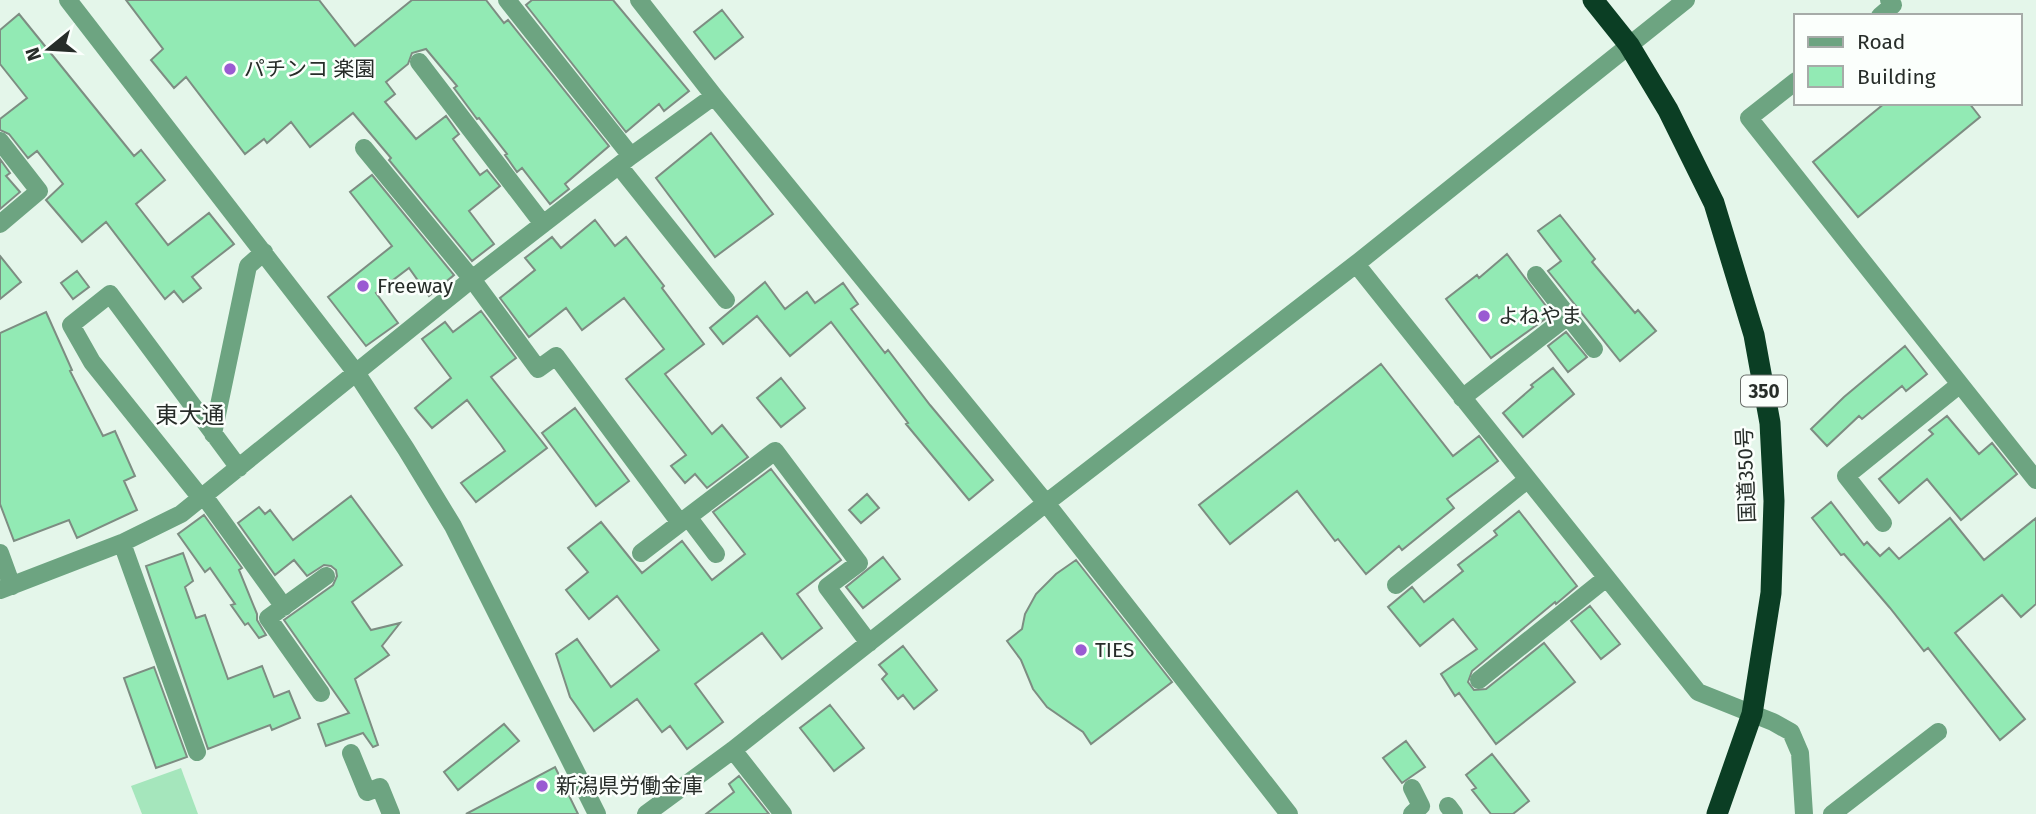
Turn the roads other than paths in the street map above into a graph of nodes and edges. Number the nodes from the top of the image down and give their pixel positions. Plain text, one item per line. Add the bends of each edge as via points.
1 (68, 0) edge
2 (507, 0) edge
3 (639, 0) edge
4 (1593, 0) edge
5 (1686, 0) edge
6 (1889, 0) edge
7 (1882, 14) edge
8 (1629, 45) junction
9 (419, 62) dead end
10 (1794, 83) edge
11 (714, 96) junction
12 (0, 141) edge
13 (365, 148) dead end
14 (625, 161) junction
15 (0, 224) edge
16 (543, 224) junction
17 (264, 252) junction
18 (1356, 264) junction
19 (1536, 275) dead end
20 (472, 279) junction
21 (726, 300) dead end
22 (1568, 316) junction
23 (1594, 349) dead end
24 (357, 374) junction
25 (1959, 385) junction
26 (1462, 398) junction
27 (213, 434) junction
28 (239, 468) junction
29 (1527, 480) junction
30 (2036, 480) edge
31 (203, 497) junction
32 (1046, 503) junction
33 (684, 520) junction
34 (1883, 523) dead end
35 (122, 543) junction
36 (0, 553) edge
37 (641, 553) dead end
38 (716, 554) dead end
39 (326, 576) dead end
40 (1605, 579) junction
41 (1396, 585) dead end
42 (6, 588) edge
43 (284, 607) junction
44 (869, 643) junction
45 (1479, 680) dead end
46 (321, 694) dead end
47 (1752, 714) junction
48 (1938, 732) dead end
49 (733, 750) junction
50 (197, 752) dead end
51 (351, 752) dead end
52 (1412, 788) dead end
53 (391, 814) edge
54 (597, 814) edge
55 (646, 814) edge
56 (783, 814) edge
57 (1289, 814) edge
58 (1412, 814) edge
59 (1717, 814) edge
60 (1804, 814) edge
61 (1832, 814) edge

1 - 17 street
2 - 14 street
3 - 11 street
4 - 8 highway, 国道350号 / 350
5 - 8 street
6 - 7 street via 1893,5
8 - 18 street
8 - 47 highway, 国道350号 / 350 via 1668,110 1714,203 1754,335 1770,423 1774,501 1771,593
9 - 16 street
10 - 25 street via 1749,118
11 - 14 street
11 - 32 street
12 - 15 street via 39,191
13 - 20 street
14 - 16 street
14 - 21 street
16 - 20 street
17 - 24 street
17 - 27 street via 248,266
18 - 26 street
18 - 32 street
19 - 22 street
20 - 24 street
20 - 33 street via 538,369 556,356
22 - 23 street
22 - 26 street
24 - 28 street
24 - 54 street via 453,526
25 - 30 street
25 - 34 street via 1846,476
26 - 29 street
27 - 28 street
27 - 31 street via 110,293 71,325 92,362
28 - 31 street
29 - 40 street
29 - 41 street
31 - 35 street via 181,514
31 - 43 street
32 - 44 street
32 - 57 street
33 - 37 street
33 - 38 street
33 - 44 street via 775,451 859,563 827,587
35 - 42 street
35 - 50 street
36 - 42 street
39 - 43 street
40 - 45 street
40 - 47 street via 1698,692
43 - 46 street via 268,618
44 - 49 street
47 - 59 highway, 国道350号 / 350
47 - 60 street via 1791,732 1800,753
48 - 61 street
49 - 55 street
49 - 56 street
51 - 53 street via 367,793 380,787
52 - 58 street via 1421,806

